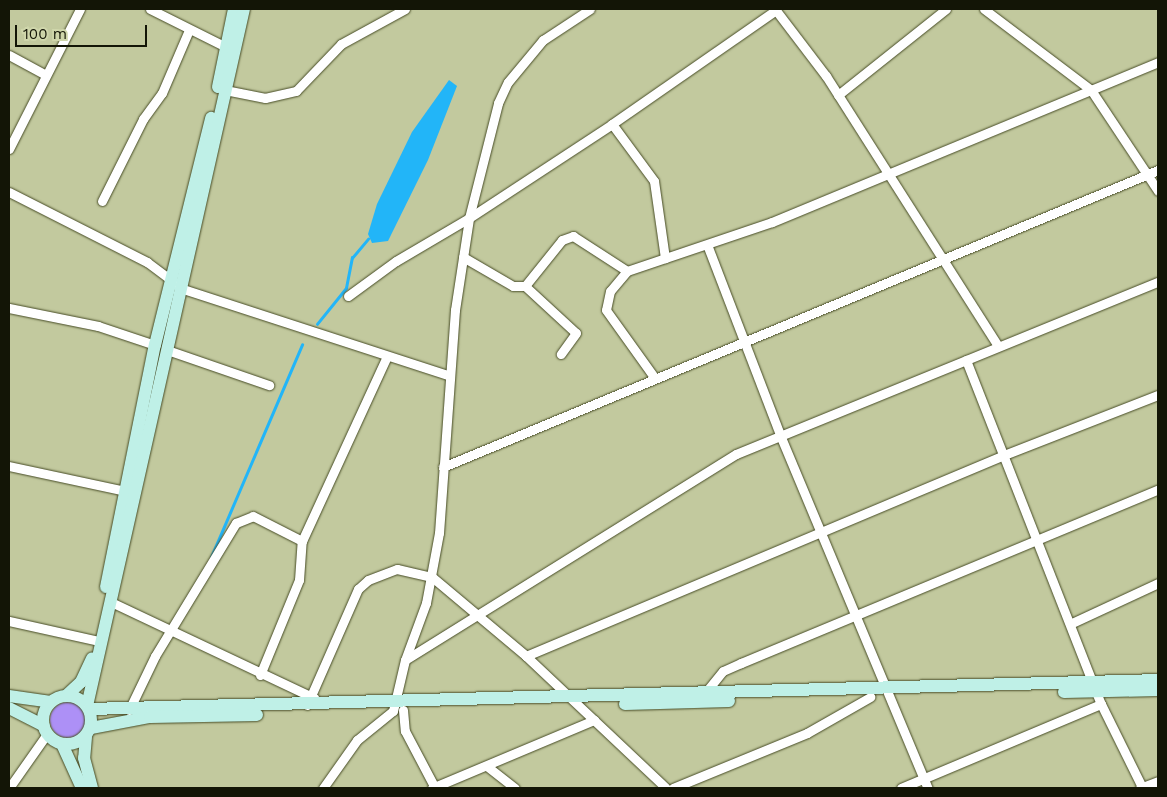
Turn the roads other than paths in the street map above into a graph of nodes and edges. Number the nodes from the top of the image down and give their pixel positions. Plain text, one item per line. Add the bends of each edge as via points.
1 (80, 9) edge
2 (150, 9) edge
3 (234, 9) edge
4 (244, 9) edge
5 (405, 9) edge
6 (590, 9) edge
7 (775, 9) edge
8 (944, 9) edge
9 (984, 9) edge
10 (189, 30) junction
11 (226, 47) junction
12 (9, 55) edge
13 (1158, 62) edge
14 (46, 75) junction
15 (226, 90) junction
16 (1091, 90) junction
17 (838, 95) junction
18 (612, 124) junction
19 (9, 149) edge
20 (1158, 170) edge
21 (887, 173) junction
22 (1148, 174) junction
23 (1158, 190) edge
24 (9, 192) edge
25 (102, 201) dead end
26 (469, 218) junction
27 (708, 246) junction
28 (463, 257) junction
29 (665, 258) junction
30 (943, 258) junction
31 (627, 270) junction
32 (174, 280) junction
33 (1158, 282) edge
34 (525, 286) junction
35 (183, 289) junction
36 (348, 296) dead end
37 (9, 308) edge
38 (744, 340) junction
39 (155, 345) junction
40 (998, 346) junction
41 (170, 350) junction
42 (561, 354) dead end
43 (386, 358) junction
44 (966, 360) junction
45 (448, 375) junction
46 (654, 377) junction
47 (269, 385) dead end
48 (1158, 396) edge
49 (780, 436) junction
50 (1004, 455) junction
51 (9, 466) edge
52 (443, 467) junction
53 (1158, 489) edge
54 (126, 491) junction
55 (822, 532) junction
56 (1035, 539) junction
57 (302, 541) junction
58 (432, 577) junction
59 (1158, 583) edge
60 (111, 602) junction
61 (476, 614) junction
62 (857, 614) junction
63 (9, 621) edge
64 (1072, 624) junction
65 (172, 631) junction
66 (95, 640) junction
67 (526, 656) junction
68 (405, 660) junction
69 (260, 675) junction
70 (1158, 680) edge
71 (1096, 687) junction
72 (1158, 690) edge
73 (891, 692) junction
74 (705, 693) junction
75 (9, 696) edge
76 (66, 696) junction
77 (870, 697) junction
78 (573, 701) junction
79 (51, 702) junction
80 (308, 702) junction
81 (1101, 704) junction
82 (396, 705) junction
83 (88, 707) junction
84 (9, 708) edge
85 (129, 710) junction
86 (594, 720) junction
87 (45, 730) junction
88 (88, 733) junction
89 (62, 744) junction
90 (488, 767) junction
91 (924, 778) junction
92 (1158, 781) edge
93 (9, 788) edge
94 (82, 788) edge
95 (92, 788) edge
96 (323, 788) edge
97 (434, 788) edge
98 (514, 788) edge
99 (666, 788) edge
100 (673, 788) edge
101 (902, 788) edge
102 (928, 788) edge
103 (1141, 788) edge

1 - 14 street
2 - 10 street
3 - 11 street
4 - 15 street
5 - 15 street via 341,44 296,91 265,98
6 - 26 street via 543,40 508,82 488,136
7 - 17 street
7 - 18 street
8 - 17 street
9 - 16 street
10 - 11 street
10 - 25 street via 162,93 143,119
11 - 32 street
12 - 14 street
13 - 16 street
14 - 19 street
15 - 35 street
16 - 21 street
16 - 22 street
17 - 21 street
18 - 26 street
18 - 29 street via 654,181
20 - 22 street
21 - 27 street
21 - 30 street
22 - 23 street
22 - 30 street
24 - 32 street
26 - 28 street
26 - 36 street via 396,261
27 - 29 street
27 - 38 street
28 - 34 street via 513,286
28 - 45 street
29 - 31 street
30 - 38 street
30 - 40 street
31 - 34 street via 573,236 562,240
31 - 46 street via 610,291 606,310
32 - 35 street
32 - 39 street
33 - 40 street
34 - 42 street via 576,333
35 - 41 street
35 - 43 street
37 - 39 street via 98,326
38 - 46 street
38 - 49 street
39 - 54 street
40 - 44 street
41 - 47 street
41 - 60 street
43 - 45 street
43 - 57 street
44 - 49 street
44 - 50 street
45 - 52 street
46 - 52 street
48 - 50 street
49 - 55 street
49 - 61 street via 695,477
50 - 55 street
50 - 56 street
51 - 54 street
52 - 58 street
53 - 56 street
54 - 66 street
55 - 62 street
55 - 67 street
56 - 62 street
56 - 64 street
57 - 65 street via 253,516 236,523
57 - 69 street via 299,580
58 - 61 street
58 - 68 street
58 - 80 street via 397,569 368,580 358,590
59 - 64 street
60 - 65 street
60 - 83 street
61 - 67 street
61 - 68 street
62 - 73 street
62 - 74 street via 723,671
63 - 66 street
64 - 71 street
65 - 69 street
65 - 85 street
66 - 76 street via 88,672
67 - 78 street
68 - 82 street
69 - 80 street
70 - 71 street
71 - 72 street
71 - 73 street
71 - 81 street
73 - 74 street
73 - 77 street
73 - 91 street
74 - 78 street
75 - 79 street
76 - 79 street
76 - 83 street
77 - 78 street
77 - 100 street via 807,733
78 - 82 street
78 - 86 street
79 - 87 street
80 - 82 street
80 - 85 street
81 - 91 street
81 - 103 street
82 - 88 street via 150,717
82 - 96 street via 362,734
82 - 97 street via 405,731
83 - 85 street
83 - 88 street
84 - 87 street
86 - 90 street
86 - 99 street
87 - 89 street
87 - 93 street
88 - 89 street
88 - 95 street via 84,758
89 - 94 street
90 - 97 street
90 - 98 street
91 - 101 street
91 - 102 street
92 - 103 street

